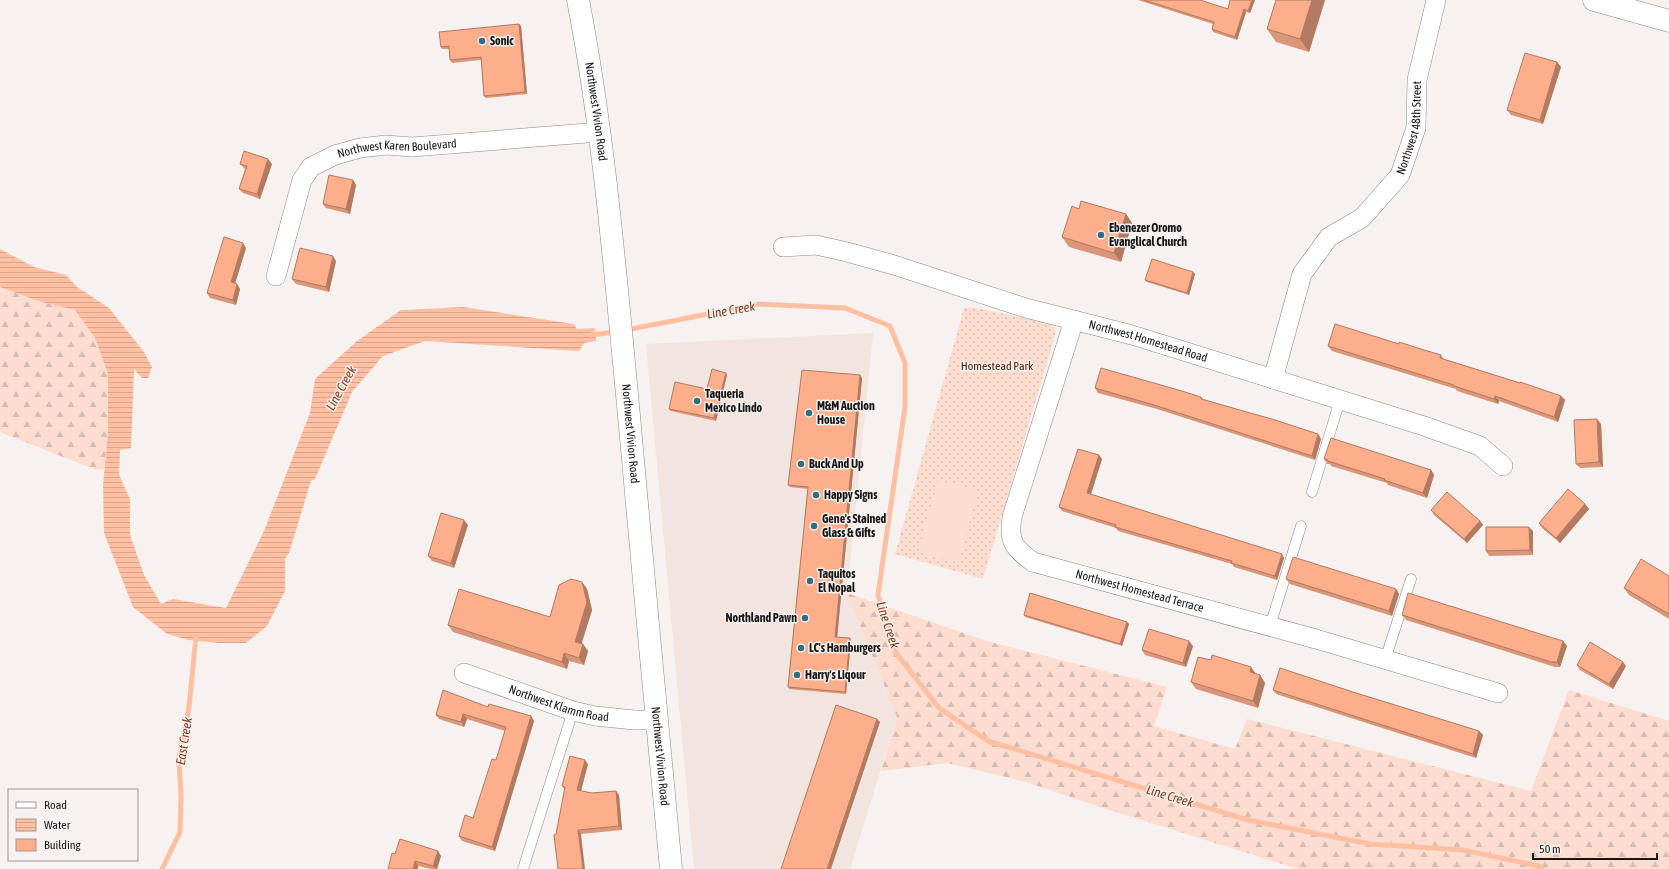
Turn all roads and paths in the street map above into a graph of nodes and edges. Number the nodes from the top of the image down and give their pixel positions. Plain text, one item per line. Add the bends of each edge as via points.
1 (578, 0) edge
2 (1436, 0) edge
3 (1594, 0) edge
4 (1669, 20) edge
5 (600, 132) junction
6 (783, 247) dead end
7 (276, 276) dead end
8 (1074, 320) junction
9 (1273, 379) junction
10 (1340, 400) junction
11 (1503, 466) dead end
12 (1312, 492) dead end
13 (1301, 526) dead end
14 (1411, 579) dead end
15 (1270, 626) junction
16 (1385, 660) junction
17 (464, 673) dead end
18 (1498, 693) dead end
19 (573, 711) junction
20 (657, 720) junction
21 (523, 869) edge
22 (671, 869) edge

1 - 5 main road, Northwest Vivion Road
2 - 9 street, Northwest 48th Street via 1417,80 1416,128 1400,175 1362,218 1329,237 1302,274
3 - 4 main road
5 - 7 street, Northwest Karen Boulevard via 412,147 386,145 360,148 335,155 311,167 302,180
5 - 20 main road, Northwest Vivion Road
6 - 8 street, Northwest Homestead Road via 816,245 847,252 1026,308
8 - 9 street, Northwest Homestead Road via 1132,335
8 - 15 street, Northwest Homestead Terrace via 1012,517 1010,529 1018,551 1033,562
9 - 10 street, Northwest Homestead Road
10 - 11 street, Northwest Homestead Road via 1480,446
10 - 12 lane
13 - 15 lane
14 - 16 lane
15 - 16 street, Northwest Homestead Terrace
16 - 18 street, Northwest Homestead Terrace
17 - 19 street, Northwest Klamm Road
19 - 20 street, Northwest Klamm Road via 594,716
19 - 21 lane
20 - 22 main road, Northwest Vivion Road

